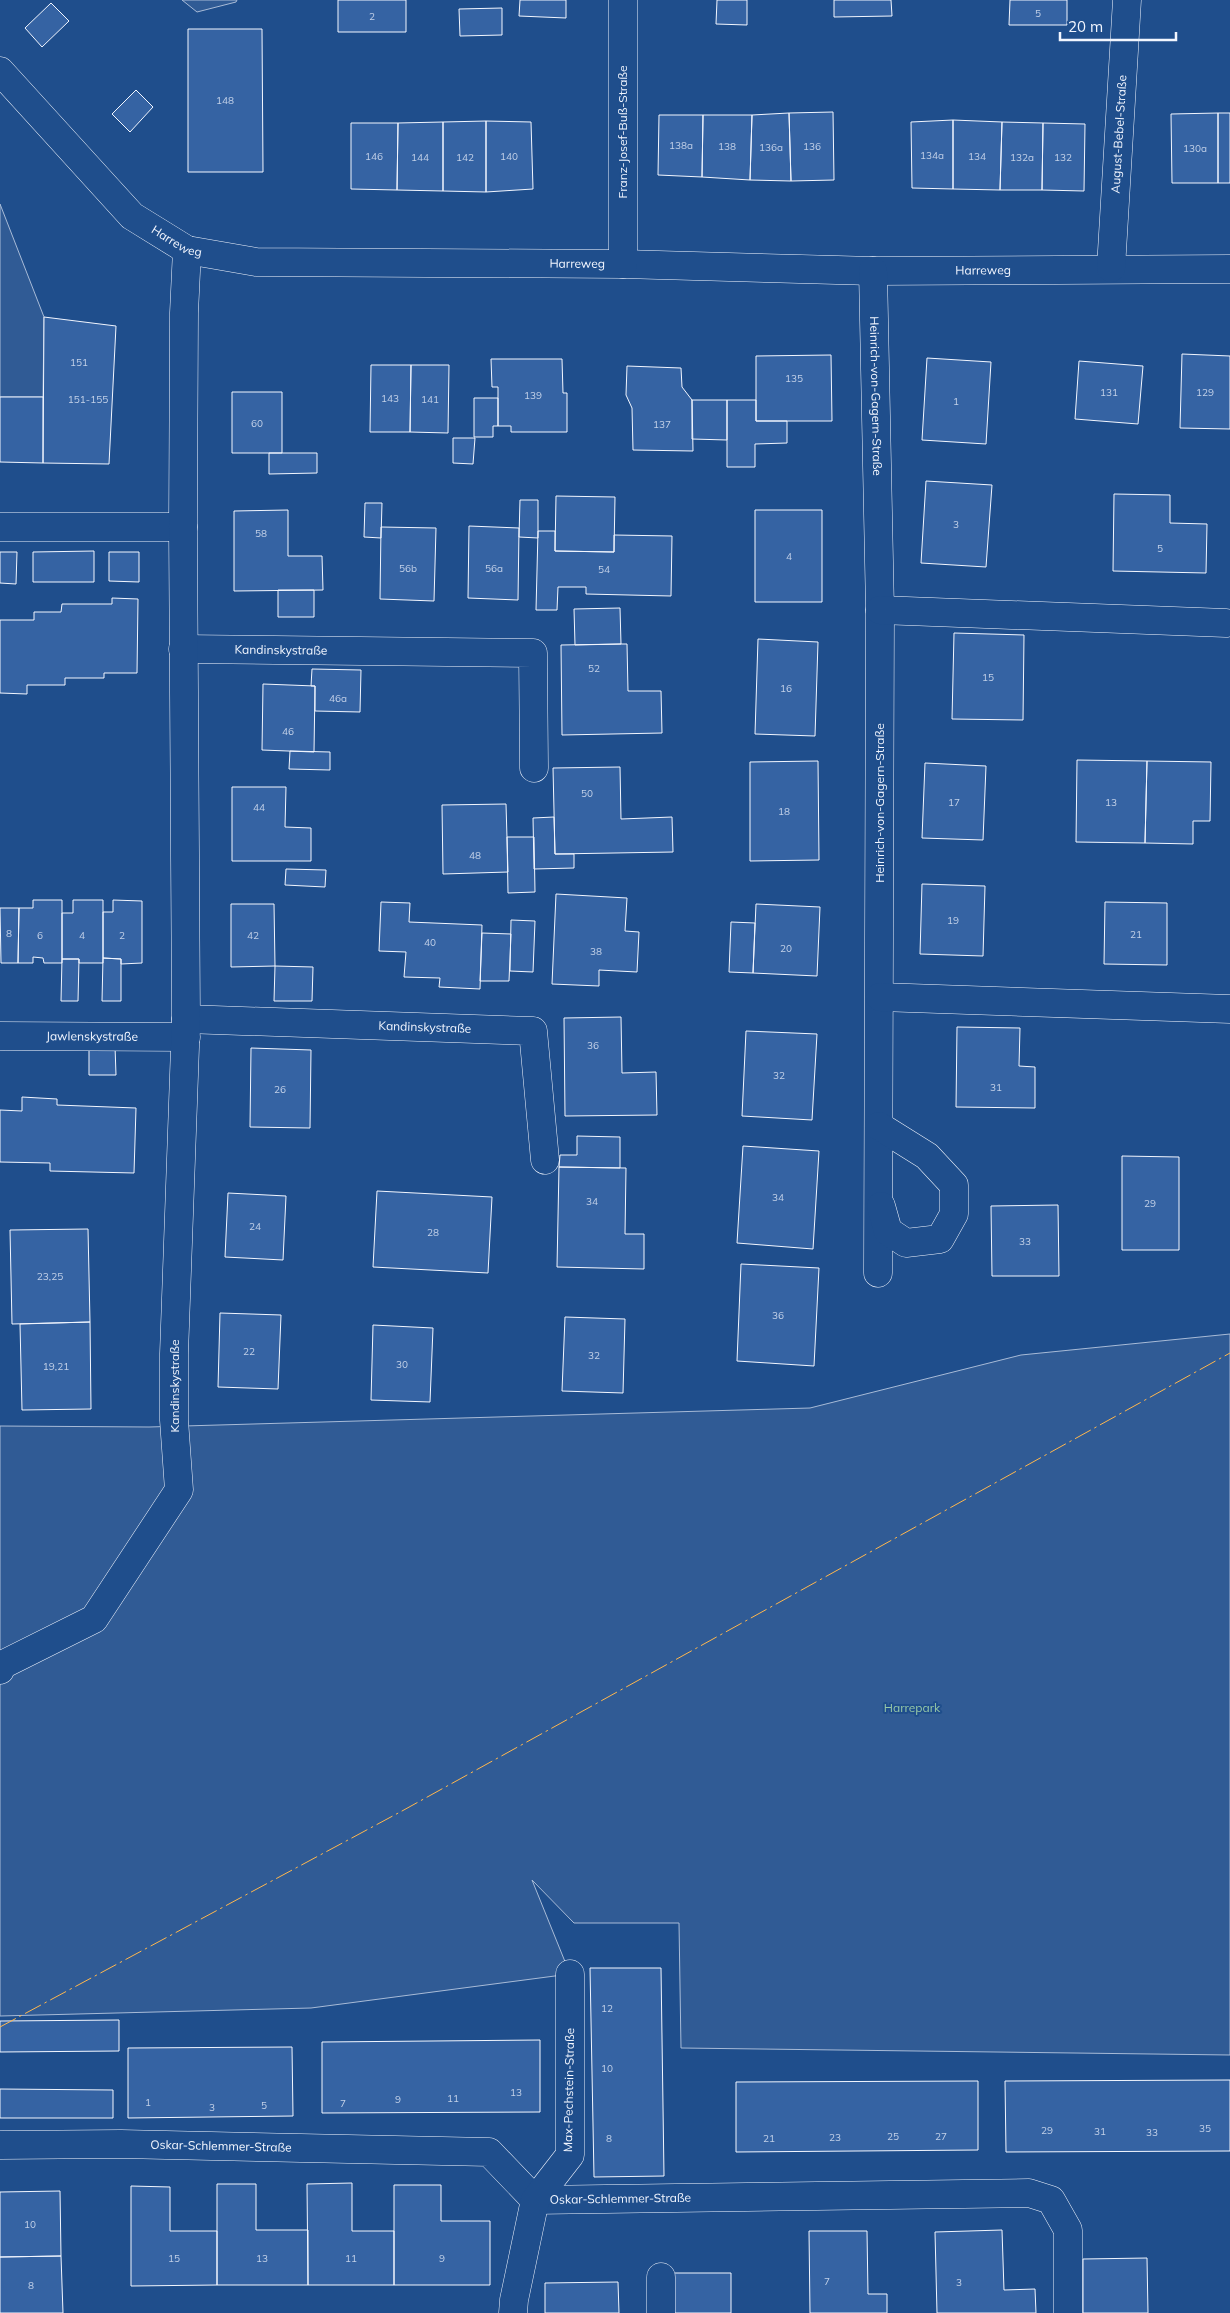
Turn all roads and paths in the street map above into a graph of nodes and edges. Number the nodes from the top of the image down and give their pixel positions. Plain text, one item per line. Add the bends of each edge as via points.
1 (623, 0) edge
2 (1127, 0) edge
3 (0, 71) edge
4 (187, 250) junction
5 (623, 264) junction
6 (1111, 268) junction
7 (1230, 269) edge
8 (873, 271) junction
9 (0, 527) edge
10 (182, 527) junction
11 (880, 610) junction
12 (1226, 623) dead end
13 (184, 650) junction
14 (534, 768) dead end
15 (880, 997) junction
16 (1230, 1009) edge
17 (186, 1028) junction
18 (0, 1036) edge
19 (879, 1126) junction
20 (544, 1160) dead end
21 (878, 1198) junction
22 (878, 1273) dead end
23 (0, 1670) edge
24 (570, 1974) dead end
25 (0, 2144) edge
26 (535, 2200) junction
27 (661, 2277) dead end
28 (513, 2313) edge
29 (661, 2313) edge
30 (1068, 2313) edge

1 - 5 street, Franz-Josef-Buß-Straße
2 - 6 street, August-Bebel-Straße
3 - 4 street, Harreweg via 132,216
4 - 5 street, Harreweg via 256,262
4 - 10 street, Kandinskystraße
5 - 8 street, Harreweg
6 - 7 street, Harreweg
6 - 8 street, Harreweg
8 - 11 street, Heinrich-von-Gagern-Straße
9 - 10 street
10 - 13 street, Kandinskystraße
11 - 12 street
11 - 15 street, Heinrich-von-Gagern-Straße
13 - 14 street, Kandinskystraße via 533,653
13 - 17 street, Kandinskystraße
15 - 16 street
15 - 19 street, Heinrich-von-Gagern-Straße
17 - 18 street, Jawlenskystraße
17 - 20 street, Kandinskystraße via 533,1031
17 - 23 street, Kandinskystraße via 174,1354 178,1490 94,1619 2,1665
19 - 21 street, Heinrich-von-Gagern-Straße
19 - 21 street via 927,1156 954,1185 954,1214 940,1239 906,1243 888,1231
21 - 22 street, Heinrich-von-Gagern-Straße
24 - 26 street, Max-Pechstein-Straße via 570,2155
25 - 26 street, Oskar-Schlemmer-Straße via 489,2152
26 - 28 street, Max-Pechstein-Straße
26 - 30 street, Oskar-Schlemmer-Straße via 1028,2193 1051,2200 1068,2230
27 - 29 street

